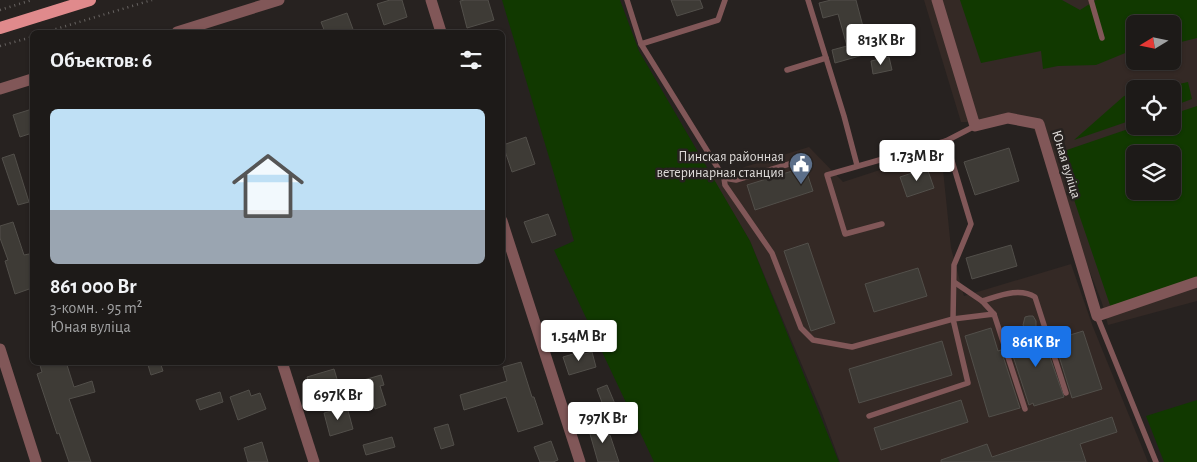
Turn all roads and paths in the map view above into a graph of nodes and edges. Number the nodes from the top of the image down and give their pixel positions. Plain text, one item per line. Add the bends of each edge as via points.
1 (32, 0) edge
2 (90, 0) edge
3 (152, 0) edge
4 (279, 0) edge
5 (431, 0) edge
6 (628, 0) edge
7 (725, 0) edge
8 (808, 0) edge
9 (937, 0) edge
10 (1091, 0) edge
11 (251, 4) edge
12 (0, 10) edge
13 (0, 28) edge
14 (53, 30) edge
15 (183, 30) edge
16 (440, 30) edge
17 (30, 37) edge
18 (1102, 38) dead end
19 (641, 44) junction
20 (0, 46) edge
21 (826, 58) junction
22 (787, 70) dead end
23 (30, 80) edge
24 (0, 89) edge
25 (975, 126) junction
26 (946, 141) junction
27 (806, 159) dead end
28 (857, 165) junction
29 (724, 178) junction
30 (882, 224) dead end
31 (505, 230) edge
32 (954, 282) junction
33 (1197, 282) edge
34 (982, 301) junction
35 (994, 314) junction
36 (1097, 316) junction
37 (952, 319) junction
38 (0, 349) edge
39 (283, 365) edge
40 (1066, 393) dead end
41 (1025, 409) dead end
42 (869, 416) dead end
43 (36, 462) edge
44 (314, 462) edge
45 (580, 462) edge
46 (1156, 462) edge

1 - 12 path
2 - 13 main road
3 - 14 path
4 - 11 street
5 - 16 street
6 - 19 lane
7 - 19 lane via 718,20
8 - 21 lane
9 - 25 street
10 - 18 lane
11 - 15 street
17 - 20 path
19 - 29 lane
21 - 22 lane
21 - 28 lane
23 - 24 street
25 - 26 lane
25 - 36 street, Юная вуліца via 1008,118 1038,124
26 - 28 lane
26 - 32 lane via 971,224 954,265
27 - 29 lane via 736,180
28 - 30 lane via 827,175 844,234
29 - 37 lane via 725,185 772,253 800,328 813,340 852,347
31 - 45 street
32 - 34 lane
32 - 37 lane
33 - 36 street
34 - 35 lane
34 - 40 lane via 1010,293 1027,292 1035,297
35 - 37 lane
35 - 41 lane
36 - 46 lane
37 - 42 lane via 968,383
38 - 43 street
39 - 44 street

